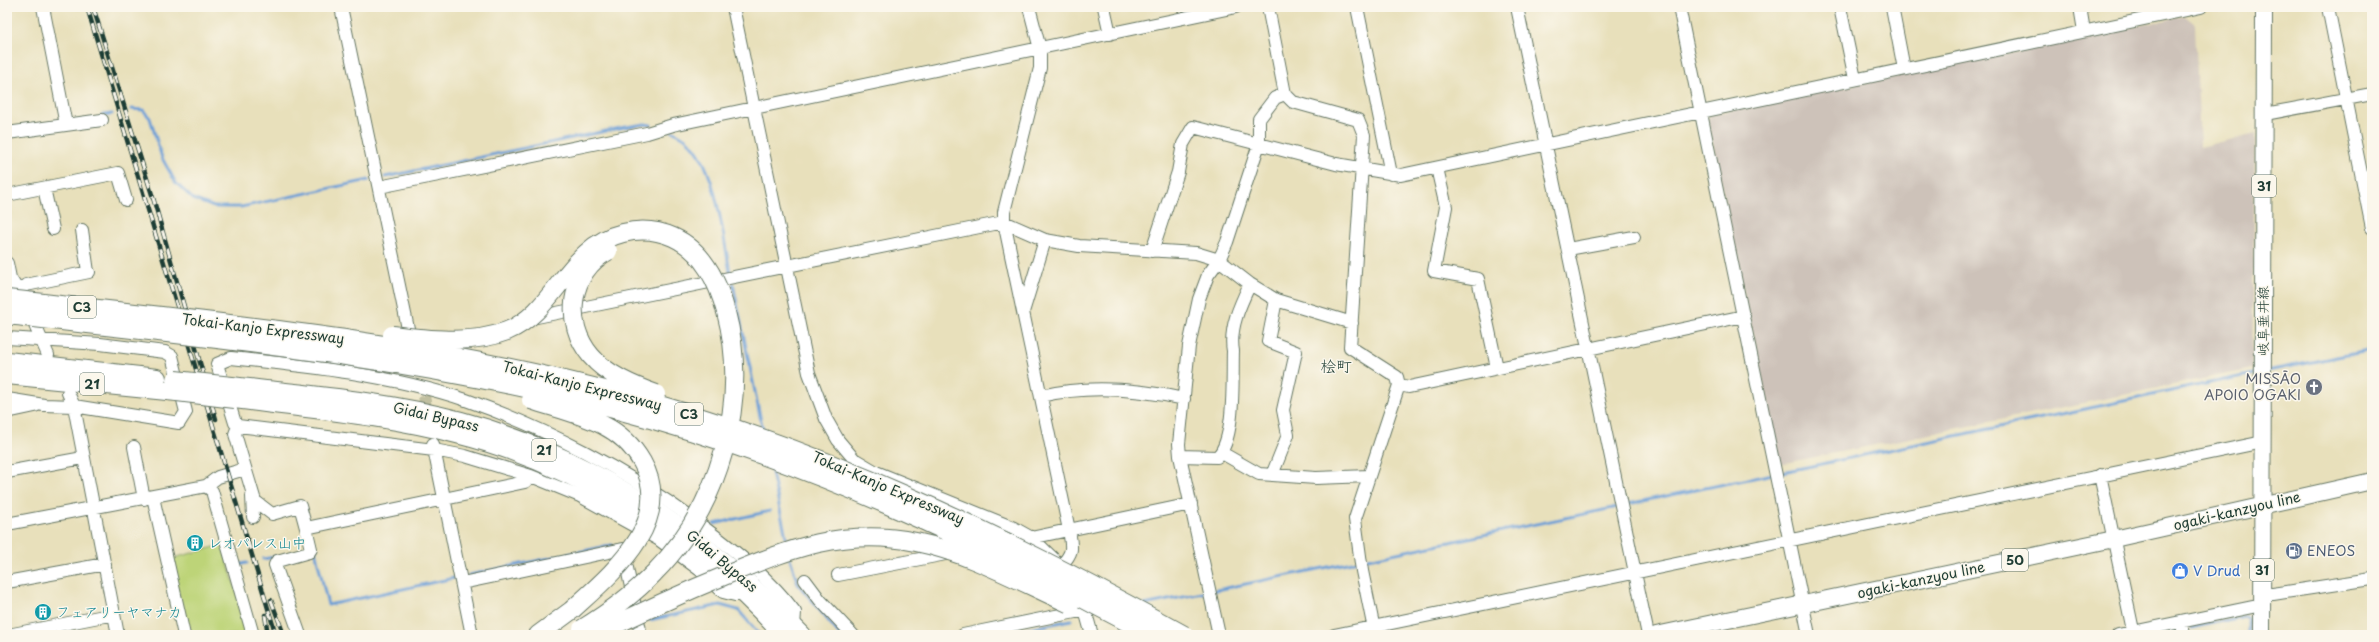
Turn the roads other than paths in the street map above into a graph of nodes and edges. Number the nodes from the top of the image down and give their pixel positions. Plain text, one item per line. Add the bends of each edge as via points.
1 (43, 7) edge
2 (341, 7) edge
3 (733, 7) edge
4 (1029, 7) edge
5 (1104, 7) edge
6 (1236, 7) edge
7 (1268, 7) edge
8 (1357, 7) edge
9 (1517, 7) edge
10 (1679, 7) edge
11 (1840, 7) edge
12 (1892, 7) edge
13 (2080, 7) edge
14 (2201, 7) edge
15 (2264, 7) edge
16 (2328, 7) edge
17 (2084, 31) junction
18 (1110, 34) junction
19 (1040, 49) junction
20 (1904, 69) junction
21 (1855, 79) junction
22 (1285, 94) junction
23 (2372, 94) edge
24 (2346, 100) junction
25 (755, 109) junction
26 (1702, 112) junction
27 (2265, 114) junction
28 (102, 120) dead end
29 (66, 125) junction
30 (7, 133) edge
31 (1259, 144) junction
32 (1546, 145) junction
33 (1437, 168) junction
34 (1362, 169) junction
35 (1391, 174) junction
36 (379, 187) junction
37 (44, 188) junction
38 (7, 195) edge
39 (126, 200) dead end
40 (1004, 222) junction
41 (2372, 228) edge
42 (53, 229) dead end
43 (82, 230) dead end
44 (1634, 236) dead end
45 (1045, 240) junction
46 (1568, 250) junction
47 (1152, 251) junction
48 (1219, 260) junction
49 (7, 263) edge
50 (787, 266) junction
51 (8, 276) edge
52 (1250, 284) junction
53 (13, 295) edge
54 (1276, 300) junction
55 (1023, 313) junction
56 (7, 315) edge
57 (156, 316) junction
58 (1744, 316) junction
59 (1352, 323) junction
60 (7, 338) edge
61 (40, 339) junction
62 (240, 342) junction
63 (412, 344) junction
64 (1589, 349) junction
65 (48, 355) dead end
66 (7, 361) edge
67 (311, 368) junction
68 (1497, 368) junction
69 (7, 375) edge
70 (1399, 385) junction
71 (176, 386) junction
72 (422, 392) junction
73 (68, 393) dead end
74 (234, 393) junction
75 (1041, 396) junction
76 (7, 399) edge
77 (1184, 399) junction
78 (44, 405) junction
79 (74, 406) junction
80 (7, 412) edge
81 (238, 426) junction
82 (2263, 442) junction
83 (134, 447) dead end
84 (434, 447) junction
85 (1222, 452) junction
86 (1180, 456) junction
87 (82, 458) junction
88 (245, 470) junction
89 (7, 472) edge
90 (1272, 475) junction
91 (2100, 475) junction
92 (531, 476) junction
93 (1369, 476) junction
94 (2372, 481) edge
95 (206, 486) junction
96 (891, 487) junction
97 (253, 494) junction
98 (148, 498) junction
99 (445, 499) junction
100 (1191, 504) junction
101 (2263, 506) junction
102 (93, 509) junction
103 (253, 517) dead end
104 (7, 524) edge
105 (306, 528) junction
106 (1069, 530) junction
107 (1032, 538) junction
108 (2114, 539) junction
109 (1790, 541) junction
110 (105, 564) junction
111 (1061, 566) junction
112 (1635, 572) junction
113 (838, 575) dead end
114 (2372, 579) edge
115 (805, 580) dead end
116 (7, 582) edge
117 (462, 583) junction
118 (742, 594) junction
119 (2262, 600) junction
120 (1802, 605) junction
121 (1085, 610) junction
122 (114, 614) junction
123 (2182, 622) junction
124 (580, 626) edge
125 (1374, 631) edge
126 (793, 632) edge
127 (2134, 633) edge
128 (9, 635) edge
129 (118, 635) edge
130 (184, 635) edge
131 (253, 635) edge
132 (300, 635) edge
133 (472, 635) edge
134 (538, 635) edge
135 (553, 635) edge
136 (641, 635) edge
137 (853, 635) edge
138 (963, 635) edge
139 (1092, 635) edge
140 (1134, 635) edge
141 (1151, 635) edge
142 (1184, 635) edge
143 (1219, 635) edge
144 (1334, 635) edge
145 (1648, 635) edge
146 (1656, 635) edge
147 (1809, 635) edge
148 (2118, 635) edge
149 (2184, 635) edge
150 (2262, 635) edge

1 - 29 street
2 - 36 street
3 - 25 street
4 - 19 street
5 - 18 street
6 - 18 street
7 - 22 street
8 - 35 street
9 - 32 street
10 - 26 street
11 - 21 street
12 - 20 street
13 - 17 street
14 - 17 street
15 - 27 main road, 岐阜垂井線 / 31
16 - 24 street
17 - 20 street
18 - 19 street
19 - 25 street
19 - 40 street via 1040,68 1004,212
20 - 21 street
21 - 26 street
22 - 31 street via 1275,98 1259,119
22 - 34 street via 1293,102 1358,120 1364,135
23 - 24 street
24 - 27 street
24 - 41 street
25 - 36 street
25 - 50 street
26 - 32 street
26 - 58 street
27 - 82 main road, 岐阜垂井線 / 31
28 - 29 street
29 - 30 street
31 - 34 street
31 - 47 street via 1193,127 1183,144 1178,172
31 - 48 street
32 - 33 street
32 - 46 street
33 - 35 street via 1400,175
33 - 68 street via 1446,207 1434,271 1478,279
34 - 35 street
34 - 59 street
36 - 63 street
37 - 38 street
37 - 39 street via 118,173
37 - 42 street
40 - 45 street
40 - 50 street
40 - 55 street
43 - 53 street via 89,272 26,285
44 - 46 street
45 - 47 street via 1079,246
45 - 55 street
46 - 64 street
47 - 48 street via 1196,253
48 - 52 street
48 - 77 street via 1208,275 1196,313 1189,346
49 - 51 street
50 - 63 street
50 - 107 street via 809,373 826,419 838,440 854,459 876,472 983,514
51 - 53 street
52 - 54 street
52 - 85 street via 1239,306 1231,340 1233,351 1229,429
53 - 57 highway, Tokai-Kanjo Expressway / C3, bridge
53 - 61 street
54 - 59 street
54 - 90 street via 1268,341 1296,352 1283,410 1288,435
55 - 75 street
56 - 62 highway, Tokai-Kanjo Expressway / C3, bridge
57 - 96 highway, Tokai-Kanjo Expressway / C3, bridge via 375,344 556,378 621,394 750,434
57 - 124 highway, bridge via 424,338 475,338 506,331 534,314 580,258 602,241 617,235 644,230 673,237 685,244 697,254 714,278 728,319 734,385 725,448 702,508 669,556 620,603
58 - 64 street
58 - 109 street
59 - 70 street via 1350,348 1397,377
60 - 61 street
61 - 65 street
61 - 79 street via 169,354 172,356 186,412 179,423
62 - 124 highway, bridge via 470,384 520,396 583,417 618,434 630,444 646,468 650,489 649,513 645,526 628,554
62 - 141 highway, Tokai-Kanjo Expressway / C3, bridge via 368,358 492,380 615,409 744,448 815,474 945,530 1010,560
63 - 67 street via 322,363
63 - 72 street
64 - 68 street
64 - 112 street
66 - 71 highway, Gidai Bypass / 21
67 - 72 street
67 - 81 street via 231,358 217,364
68 - 70 street via 1409,387
69 - 71 highway, Gidai Bypass / 21
70 - 93 street
71 - 74 highway, Gidai Bypass / 21, bridge
72 - 126 street via 465,400 511,417 656,492 750,564 786,600 795,612
73 - 79 street
74 - 118 highway, Gidai Bypass / 21 via 458,434 533,459 606,493 646,517
74 - 126 highway, Gidai Bypass / 21 via 368,402 461,421 536,447 610,481 652,507 749,582
75 - 77 street via 1059,392 1110,390 1147,391
75 - 106 street
76 - 78 street
77 - 86 street
78 - 79 street
78 - 80 street
79 - 87 street
81 - 84 street
81 - 88 street via 236,434
82 - 91 street
82 - 101 main road, 岐阜垂井線 / 31
83 - 98 street
84 - 92 street
84 - 99 street
85 - 86 street via 1217,457
85 - 90 street via 1259,474
86 - 100 street
87 - 89 street
87 - 102 street
88 - 95 street via 218,477
88 - 97 street
90 - 93 street via 1316,478
91 - 108 street
91 - 109 street
92 - 99 street via 525,482
92 - 118 street via 605,508 680,554 723,592
93 - 125 street via 1355,519
94 - 101 main road, ogaki-kanzyou line / 50
95 - 98 street
95 - 131 street via 212,491
96 - 124 highway, bridge via 842,462 772,434 720,416 713,414 705,412 643,389 605,369 582,344 574,319 573,306 580,280 587,268 615,247 639,242 660,245 685,258 702,279 710,298 720,339 721,408 719,416 714,446 700,488 676,529 663,548 634,578 597,607
96 - 142 highway, Tokai-Kanjo Expressway / C3, bridge via 1015,545
97 - 103 street
97 - 105 street via 258,505 272,514 300,506
98 - 102 street
98 - 130 street
99 - 105 street
99 - 117 street
100 - 106 street
100 - 143 street
101 - 108 main road, ogaki-kanzyou line / 50
101 - 119 main road, 岐阜垂井線 / 31
102 - 104 street
102 - 110 street
105 - 132 street via 311,549 309,552 277,561 275,565
106 - 107 street
106 - 111 street via 1071,555
107 - 111 street
107 - 113 street
108 - 120 main road, ogaki-kanzyou line / 50
108 - 127 street
109 - 112 street
109 - 120 street
110 - 116 street
110 - 122 street
111 - 121 street via 1080,593
112 - 125 street
112 - 145 street
114 - 119 street via 2273,594
115 - 137 street
117 - 133 street
117 - 136 street via 623,549
118 - 126 highway, Gidai Bypass / 21
119 - 123 street
119 - 150 main road, 岐阜垂井線 / 31
120 - 146 main road, ogaki-kanzyou line / 50
120 - 147 street
121 - 138 street
121 - 139 street
122 - 128 street
122 - 129 street
123 - 127 street
123 - 149 street
124 - 134 highway
124 - 135 highway
124 - 140 highway, bridge via 696,588 781,553 824,541 868,537 916,542 968,558
125 - 144 street
127 - 148 street

